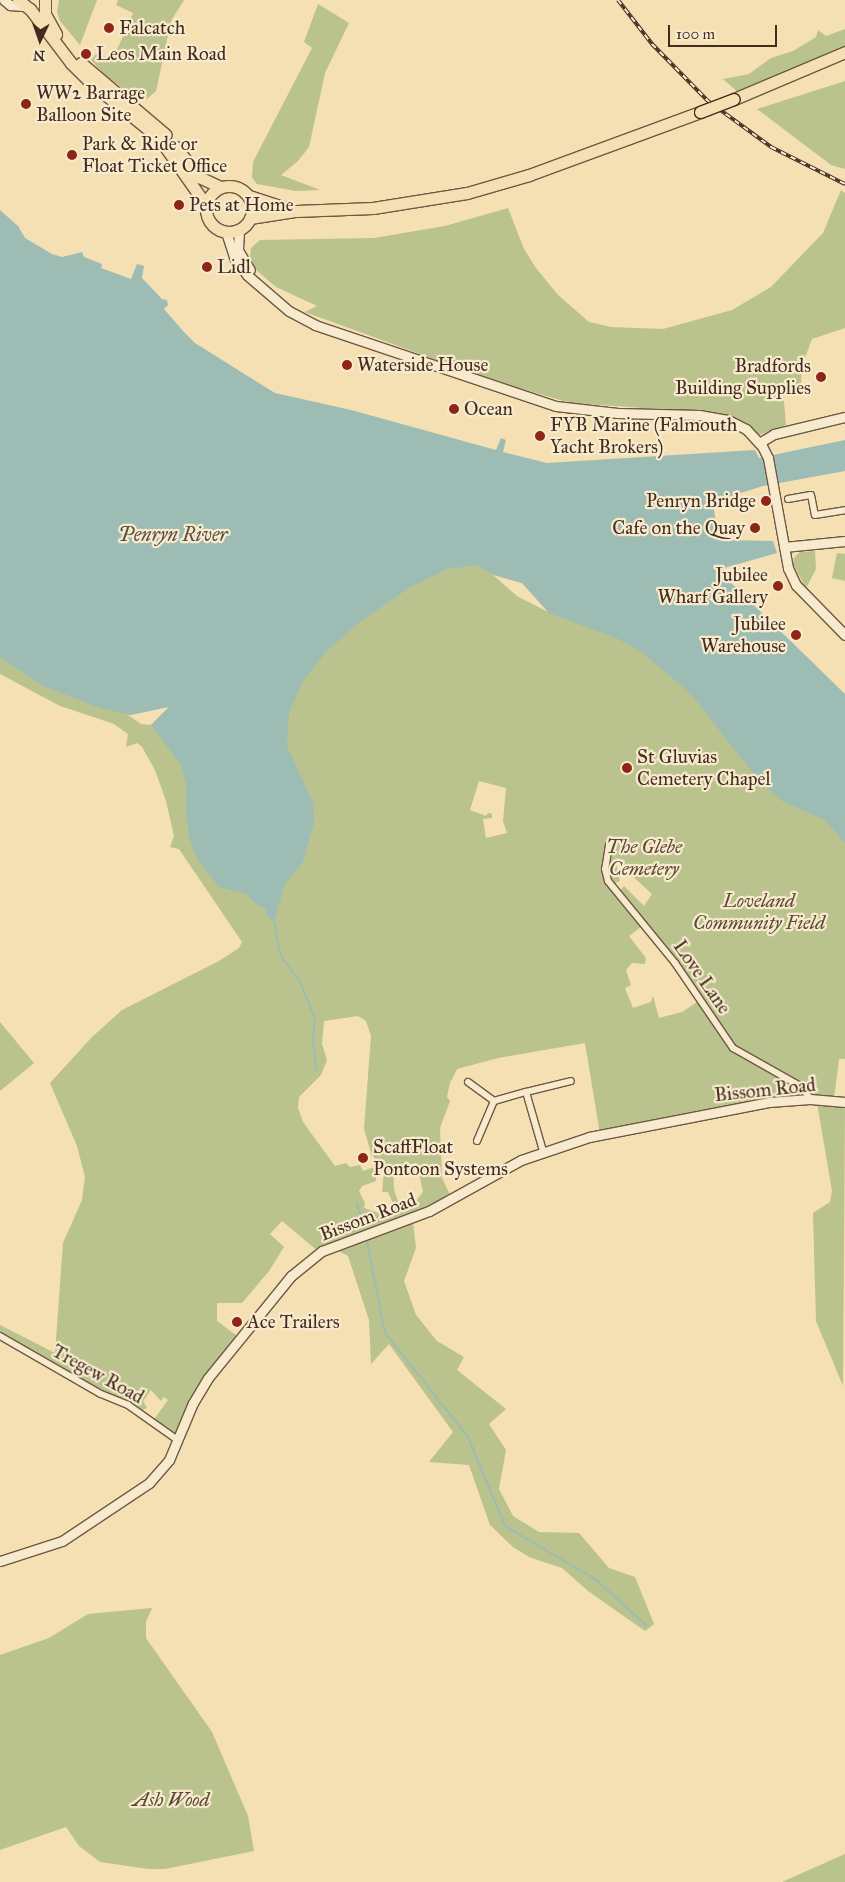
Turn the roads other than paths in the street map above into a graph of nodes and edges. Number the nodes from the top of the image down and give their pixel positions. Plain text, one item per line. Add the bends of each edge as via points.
1 (4, 0) edge
2 (45, 1) edge
3 (24, 5) edge
4 (845, 52) edge
5 (220, 187) junction
6 (249, 196) junction
7 (206, 205) junction
8 (296, 211) junction
9 (250, 218) junction
10 (239, 230) junction
11 (226, 232) junction
12 (261, 287) junction
13 (845, 417) edge
14 (762, 446) junction
15 (788, 499) dead end
16 (845, 510) edge
17 (845, 541) edge
18 (784, 547) junction
19 (845, 635) edge
20 (609, 845) dead end
21 (572, 1081) dead end
22 (468, 1082) dead end
23 (526, 1092) junction
24 (810, 1098) junction
25 (494, 1102) junction
26 (845, 1102) edge
27 (477, 1141) dead end
28 (543, 1151) junction
29 (0, 1336) edge
30 (179, 1441) junction
31 (0, 1561) edge

1 - 3 street via 10,5
2 - 3 highway via 38,8
2 - 5 highway via 52,26 75,57 148,116 199,177
3 - 7 highway via 71,64 159,138
4 - 8 highway, bridge via 700,112 529,175 467,193 373,208
5 - 6 highway via 235,186
5 - 7 highway via 213,191
6 - 8 highway
6 - 9 highway via 252,204
7 - 11 highway via 212,225
8 - 9 highway
9 - 10 highway
10 - 11 highway
10 - 12 street via 238,250
11 - 12 street via 235,260
12 - 14 street via 293,313 316,325 385,346 515,394 581,410 717,417 739,425
13 - 14 street via 774,434
14 - 18 street
15 - 16 street via 811,494 815,515
17 - 18 street
18 - 19 street via 796,585
20 - 24 street, Love Lane via 605,869 608,882 675,963 733,1048 802,1087
21 - 23 street
22 - 25 street
23 - 25 street
23 - 28 street
24 - 26 street, Bissom Road
24 - 28 street, Bissom Road via 680,1117
25 - 27 street
28 - 30 street, Bissom Road via 503,1168 436,1208 322,1251 291,1276 201,1388
29 - 30 street, Tregew Road via 101,1394 128,1405
30 - 31 street, Bissom Road via 164,1468 132,1497 62,1541

